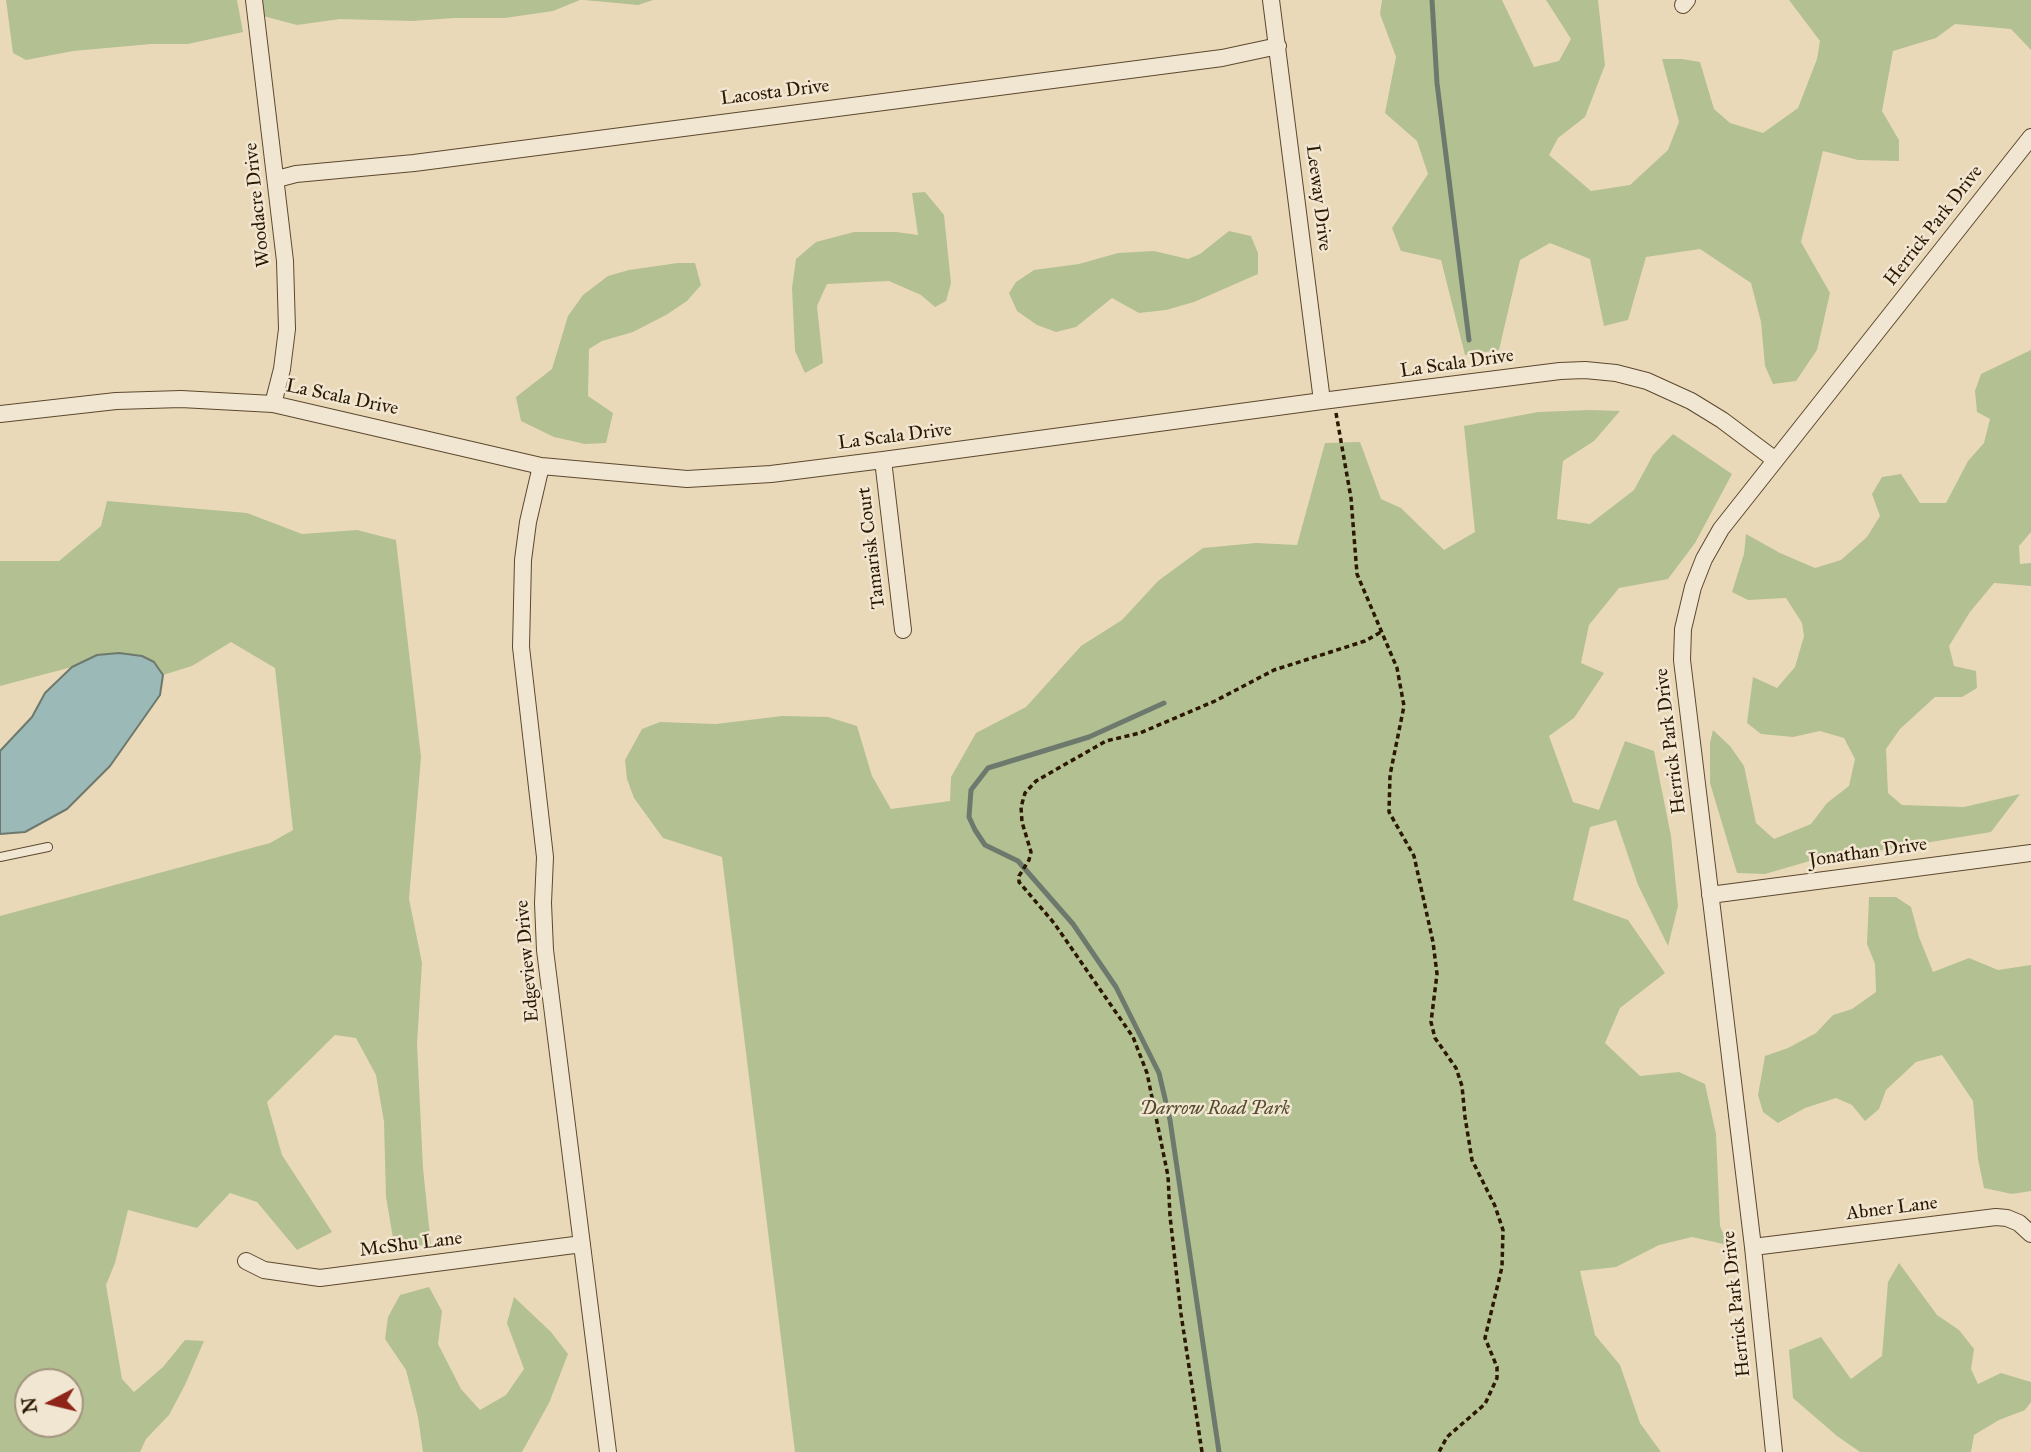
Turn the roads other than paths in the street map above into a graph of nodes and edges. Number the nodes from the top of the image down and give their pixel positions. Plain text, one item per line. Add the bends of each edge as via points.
1 (254, 0) edge
2 (1271, 0) edge
3 (1278, 46) junction
4 (2031, 137) edge
5 (277, 179) junction
6 (1328, 401) junction
7 (273, 404) junction
8 (0, 414) edge
9 (1774, 459) junction
10 (883, 460) junction
11 (541, 466) junction
12 (903, 630) dead end
13 (48, 847) dead end
14 (2031, 853) edge
15 (0, 857) edge
16 (1710, 895) junction
17 (2031, 1234) edge
18 (582, 1244) junction
19 (1753, 1247) junction
20 (246, 1261) dead end
21 (608, 1452) edge
22 (1774, 1452) edge

1 - 5 street, Woodacre Drive
2 - 3 street, Leeway Drive
3 - 5 street, Lacosta Drive via 1222,58
3 - 6 street, Leeway Drive
4 - 9 street, Herrick Park Drive
5 - 7 street, Woodacre Drive via 288,308
6 - 9 street, La Scala Drive via 1560,371 1616,373 1691,401
6 - 10 street, La Scala Drive
7 - 8 street, La Scala Drive via 168,399
7 - 11 street, La Scala Drive
9 - 16 street, Herrick Park Drive via 1704,559 1684,629 1682,660
10 - 11 street, La Scala Drive via 687,479
10 - 12 street, Tamarisk Court
11 - 18 street, Edgeview Drive via 523,560 521,646 545,857 545,950
13 - 15 lane
14 - 16 street, Jonathan Drive
16 - 19 street, Herrick Park Drive
17 - 19 street, Abner Lane via 2019,1223 1996,1217
18 - 20 street, McShu Lane via 320,1278 264,1270
18 - 21 street, Edgeview Drive
19 - 22 street, Herrick Park Drive

